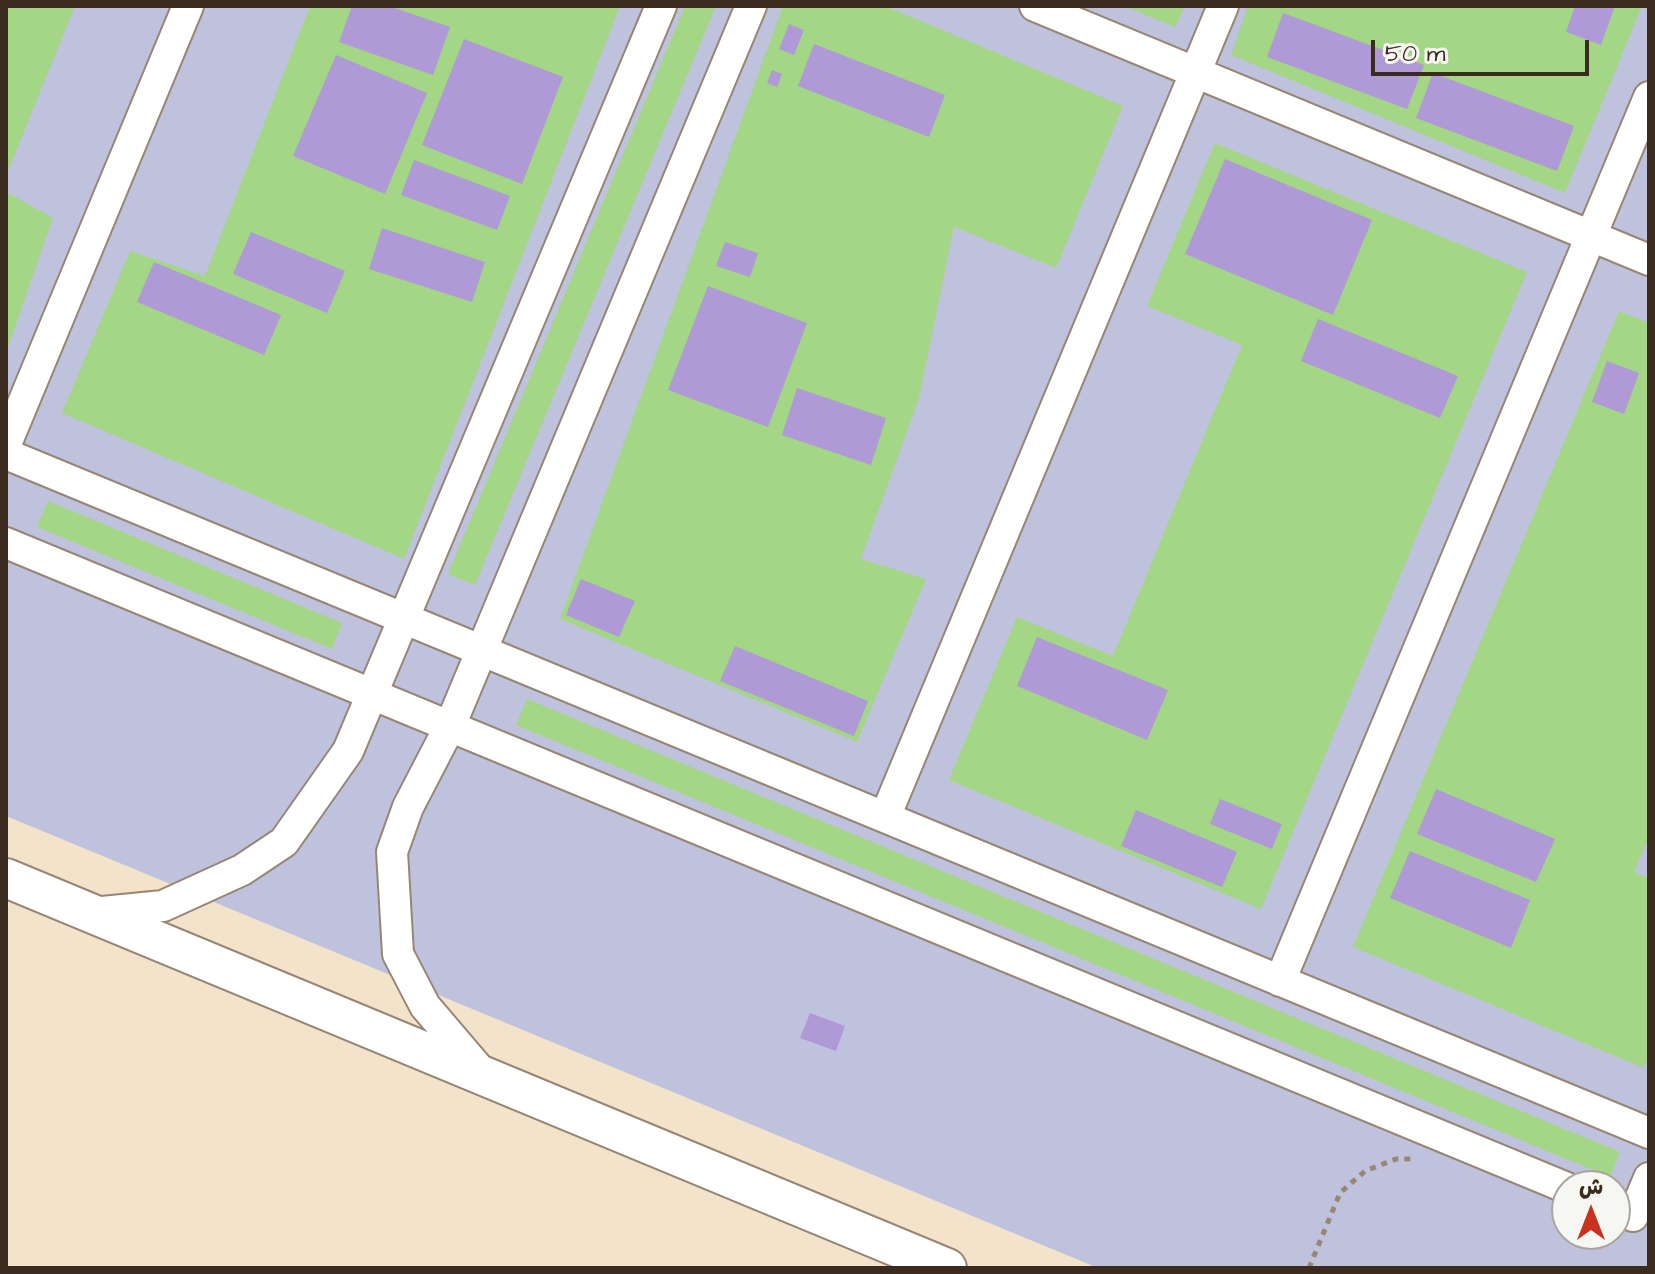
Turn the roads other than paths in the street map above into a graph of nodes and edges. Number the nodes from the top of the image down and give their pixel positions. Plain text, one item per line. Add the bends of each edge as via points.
1 (188, 6) edge
2 (661, 6) edge
3 (751, 6) edge
4 (1035, 6) edge
5 (1223, 6) edge
6 (1196, 72) junction
7 (1649, 97) edge
8 (1591, 236) junction
9 (1649, 260) edge
10 (6, 444) edge
11 (6, 454) edge
12 (6, 543) edge
13 (405, 619) junction
14 (482, 650) junction
15 (374, 695) junction
16 (450, 726) junction
17 (885, 817) junction
18 (6, 878) edge
19 (92, 913) junction
20 (1280, 981) junction
21 (485, 1076) junction
22 (1649, 1133) edge
23 (1649, 1178) edge
24 (1551, 1181) edge
25 (1632, 1216) edge
26 (947, 1268) edge

1 - 10 street
2 - 13 street
3 - 14 street
4 - 6 street
5 - 6 street
6 - 8 street
6 - 17 street
7 - 8 street
8 - 9 street
8 - 20 street
11 - 13 street
12 - 15 street
13 - 14 street
13 - 15 street
14 - 16 street
14 - 17 street
15 - 16 street
15 - 19 street via 348,751 284,842 242,870 163,906
16 - 21 street via 408,807 392,852 393,906 398,954 425,1006
16 - 24 street
17 - 20 street
18 - 19 main road
19 - 21 main road
20 - 22 street
21 - 26 main road
23 - 25 street

